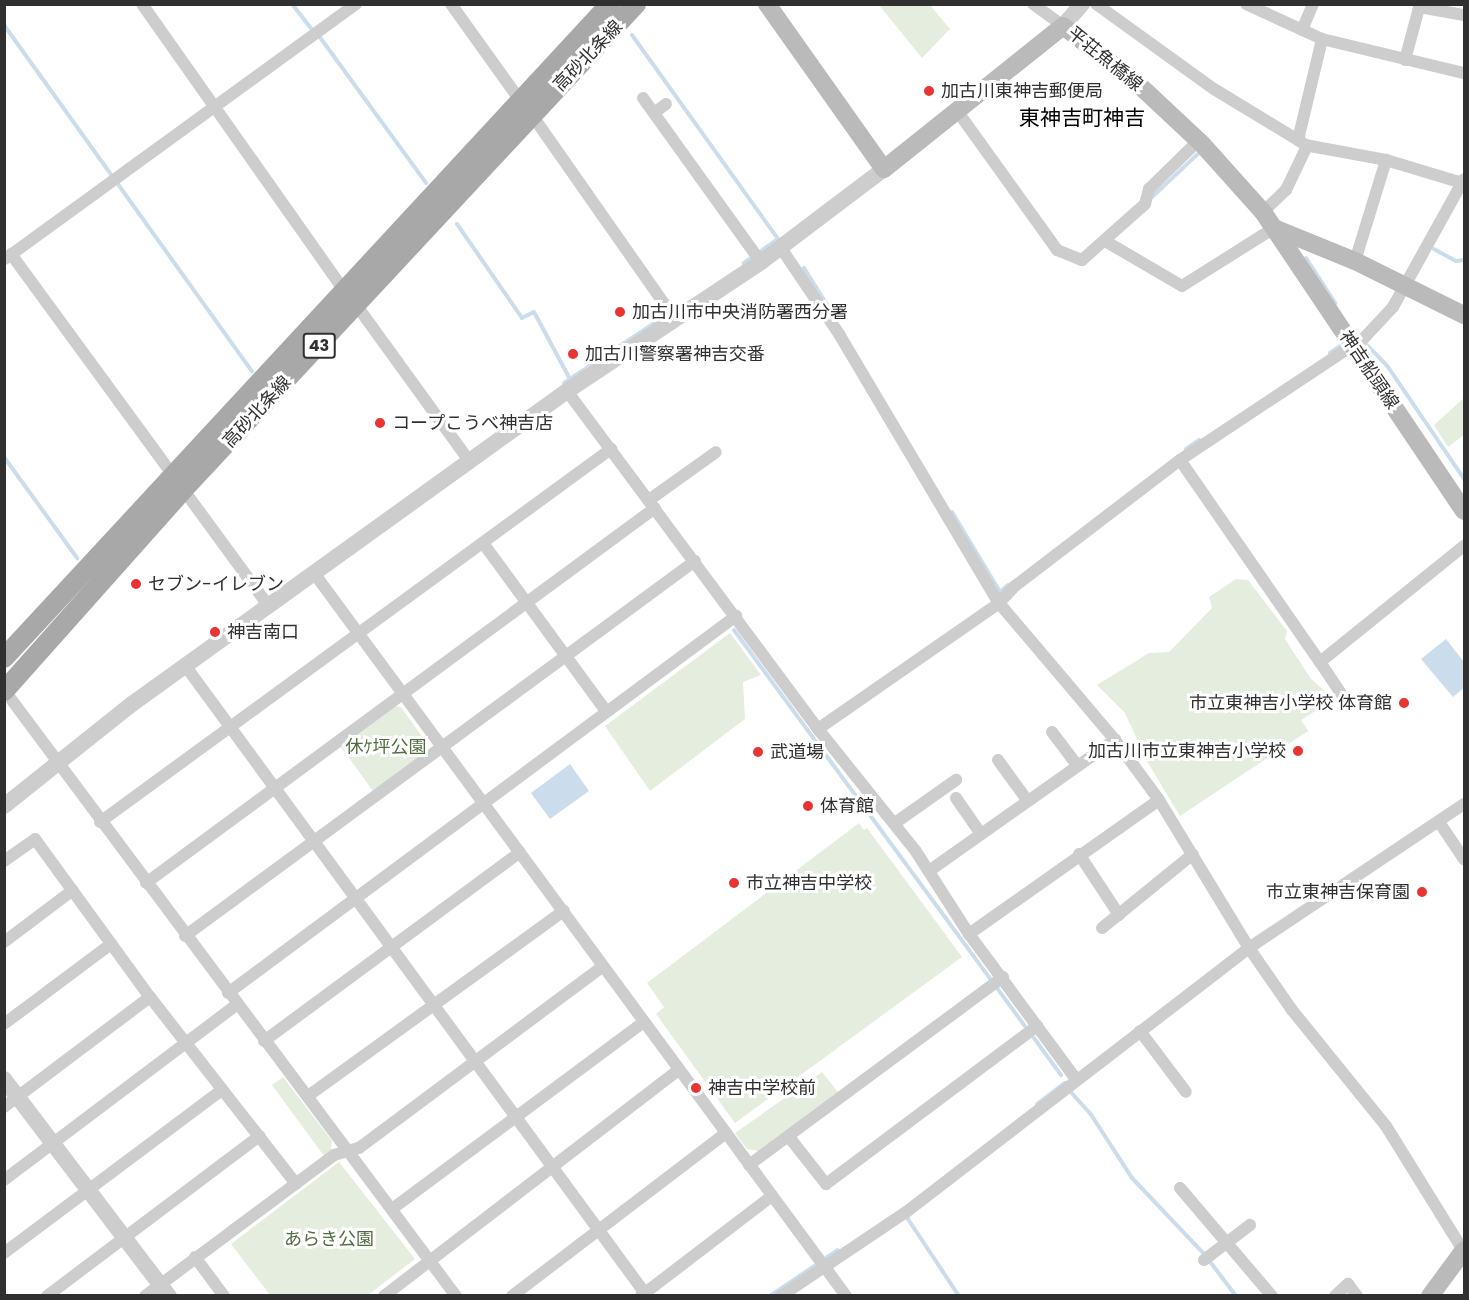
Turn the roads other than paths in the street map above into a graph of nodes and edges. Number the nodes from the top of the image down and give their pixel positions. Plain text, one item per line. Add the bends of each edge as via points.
1 (142, 4) edge
2 (356, 4) edge
3 (451, 4) edge
4 (610, 4) edge
5 (636, 4) edge
6 (767, 4) edge
7 (1034, 4) edge
8 (1082, 4) edge
9 (1096, 4) edge
10 (1246, 4) edge
11 (1313, 4) edge
12 (1419, 6) edge
13 (1464, 15) edge
14 (1063, 26) junction
15 (1302, 30) junction
16 (1322, 39) junction
17 (1405, 60) junction
18 (1464, 73) edge
19 (643, 98) dead end
20 (666, 104) dead end
21 (215, 107) junction
22 (527, 109) junction
23 (958, 112) junction
24 (654, 113) junction
25 (1198, 141) junction
26 (1302, 143) junction
27 (1386, 160) junction
28 (884, 169) junction
29 (1463, 181) edge
30 (1263, 212) junction
31 (1274, 228) junction
32 (1105, 241) junction
33 (784, 246) junction
34 (8, 256) edge
35 (758, 258) junction
36 (1355, 261) junction
37 (1406, 285) junction
38 (344, 289) junction
39 (357, 306) junction
40 (672, 314) junction
41 (1464, 315) edge
42 (1352, 344) junction
43 (567, 391) junction
44 (611, 449) junction
45 (716, 452) dead end
46 (467, 458) junction
47 (1180, 460) junction
48 (177, 483) junction
49 (652, 504) junction
50 (1464, 511) edge
51 (483, 543) junction
52 (1464, 546) edge
53 (695, 561) junction
54 (314, 573) junction
55 (266, 602) junction
56 (527, 602) junction
57 (999, 603) junction
58 (736, 616) junction
59 (358, 634) junction
60 (566, 656) junction
61 (4, 658) edge
62 (1320, 662) junction
63 (187, 668) junction
64 (5, 691) edge
65 (401, 693) junction
66 (1344, 698) dead end
67 (606, 711) junction
68 (231, 728) junction
69 (818, 729) junction
70 (1052, 732) dead end
71 (1115, 740) junction
72 (442, 748) junction
73 (998, 760) dead end
74 (59, 765) junction
75 (1077, 765) junction
76 (956, 780) dead end
77 (274, 787) junction
78 (956, 798) dead end
79 (1027, 800) junction
80 (1159, 800) junction
81 (484, 804) junction
82 (1464, 804) edge
83 (4, 806) edge
84 (100, 822) junction
85 (1439, 822) junction
86 (895, 824) junction
87 (981, 834) junction
88 (314, 842) junction
89 (520, 852) junction
90 (1079, 854) junction
91 (1193, 854) junction
92 (1464, 859) edge
93 (4, 861) edge
94 (929, 871) junction
95 (146, 884) junction
96 (73, 890) junction
97 (355, 897) junction
98 (564, 911) junction
99 (1119, 915) junction
100 (1102, 928) dead end
101 (969, 934) junction
102 (185, 936) junction
103 (4, 942) edge
104 (111, 944) junction
105 (391, 947) junction
106 (1249, 948) junction
107 (603, 966) junction
108 (1003, 977) junction
109 (228, 993) junction
110 (150, 997) junction
111 (432, 1004) junction
112 (236, 1005) junction
113 (644, 1022) junction
114 (4, 1024) edge
115 (1037, 1026) junction
116 (1140, 1031) junction
117 (264, 1041) junction
118 (187, 1042) junction
119 (473, 1060) junction
120 (679, 1070) junction
121 (4, 1079) edge
122 (1076, 1079) junction
123 (222, 1090) junction
124 (1186, 1092) dead end
125 (308, 1096) junction
126 (11, 1102) edge
127 (515, 1117) junction
128 (726, 1133) junction
129 (259, 1136) junction
130 (789, 1137) junction
131 (52, 1143) junction
132 (349, 1151) junction
133 (749, 1165) junction
134 (550, 1166) junction
135 (4, 1180) edge
136 (296, 1184) junction
137 (1180, 1188) dead end
138 (89, 1190) junction
139 (772, 1196) junction
140 (392, 1209) junction
141 (1250, 1225) dead end
142 (598, 1230) junction
143 (127, 1238) junction
144 (1227, 1242) junction
145 (1464, 1251) edge
146 (4, 1253) edge
147 (195, 1257) junction
148 (431, 1260) junction
149 (1204, 1260) dead end
150 (823, 1265) junction
151 (165, 1290) edge
152 (644, 1295) edge
153 (47, 1296) edge
154 (145, 1296) edge
155 (224, 1296) edge
156 (384, 1296) edge
157 (456, 1296) edge
158 (512, 1296) edge
159 (781, 1296) edge
160 (846, 1296) edge
161 (1272, 1296) edge
162 (1335, 1296) edge
163 (1357, 1296) edge
164 (1430, 1296) edge

1 - 21 street
2 - 21 street
3 - 22 street
4 - 22 main road, 高砂北条線 / 43
5 - 22 main road, 高砂北条線 / 43
6 - 28 main road
7 - 14 street
8 - 14 street
9 - 26 street via 1214,89
10 - 15 street
11 - 15 street
12 - 13 street
12 - 17 street
14 - 23 main road, 平荘魚橋線
14 - 25 main road, 平荘魚橋線 via 1139,85
15 - 16 street
16 - 17 street
16 - 26 street
17 - 18 street
19 - 24 street
20 - 24 street
21 - 34 street
21 - 38 street
22 - 38 main road, 高砂北条線 / 43
22 - 39 main road, 高砂北条線 / 43
22 - 40 street
23 - 28 main road, 平荘魚橋線
23 - 32 street via 1057,250 1082,260
24 - 35 street
25 - 30 main road, 平荘魚橋線
25 - 32 street
26 - 27 street
26 - 30 street via 1286,190
27 - 29 street
27 - 36 street
28 - 33 street
29 - 37 street
30 - 31 main road, 平荘魚橋線
31 - 32 street via 1182,286
31 - 36 main road
31 - 42 main road, 神吉船頭線
33 - 35 street
33 - 57 street
34 - 48 street
35 - 40 street
36 - 37 main road
37 - 41 main road
37 - 42 street via 1376,327
38 - 48 main road, 高砂北条線 / 43
39 - 46 street
39 - 48 main road, 高砂北条線 / 43
40 - 43 street
42 - 47 street
42 - 50 main road, 神吉船頭線
43 - 44 street
43 - 46 street
44 - 49 street
44 - 51 street
45 - 49 street
46 - 54 street
47 - 57 street via 1015,586
47 - 62 street
48 - 55 street
48 - 61 main road, 高砂北条線 / 43
48 - 64 main road, 高砂北条線 / 43
49 - 53 street
49 - 56 street
51 - 56 street
51 - 59 street
52 - 62 street
53 - 58 street
53 - 60 street
54 - 55 street
54 - 59 street
55 - 63 street
56 - 60 street
56 - 65 street
57 - 69 street
57 - 71 street
58 - 67 street
58 - 69 street
59 - 65 street
59 - 68 street
60 - 67 street
60 - 72 street
62 - 66 street
63 - 68 street
63 - 74 street via 132,704
64 - 74 street
65 - 72 street
65 - 77 street
67 - 81 street
68 - 77 street
68 - 84 street
69 - 86 street
70 - 75 street
71 - 75 street
71 - 80 street
72 - 81 street
72 - 88 street
73 - 79 street
74 - 83 street
74 - 84 street
75 - 79 street
76 - 86 street
77 - 88 street
77 - 95 street
78 - 87 street
79 - 87 street
80 - 90 street
80 - 91 street
81 - 89 street
81 - 97 street
82 - 85 street
84 - 95 street
85 - 92 street
85 - 106 street
86 - 94 street
87 - 94 street
88 - 97 street
88 - 102 street
89 - 98 street
89 - 105 street
90 - 99 street
90 - 101 street
91 - 99 street
91 - 106 street
93 - 96 street via 34,839
94 - 101 street
95 - 102 street
96 - 103 street
96 - 104 street
97 - 105 street
97 - 109 street
98 - 107 street
98 - 111 street
99 - 100 street
101 - 108 street
102 - 109 street
104 - 110 street
104 - 114 street
105 - 111 street
105 - 117 street
106 - 116 street
106 - 145 street via 1292,1010 1386,1126
107 - 113 street
107 - 119 street
108 - 115 street
108 - 130 street
109 - 112 street
110 - 118 street
110 - 126 street
111 - 119 street
111 - 125 street
112 - 117 street
112 - 118 street
113 - 120 street
113 - 127 street
115 - 122 street
115 - 130 street via 826,1184
116 - 122 street
116 - 124 street
117 - 125 street
118 - 123 street
118 - 131 street
119 - 127 street
119 - 132 street via 359,1148
120 - 128 street
120 - 134 street
121 - 126 street
122 - 150 street via 906,1212
123 - 129 street
123 - 138 street
125 - 132 street
126 - 131 street
127 - 134 street
127 - 140 street
128 - 133 street
128 - 142 street
129 - 136 street
129 - 143 street
130 - 133 street
131 - 135 street
131 - 138 street
132 - 136 street via 334,1155
132 - 140 street
133 - 139 street
134 - 142 street
134 - 148 street
136 - 147 street
137 - 144 street
138 - 143 street
138 - 146 street
139 - 150 street
139 - 152 street
140 - 148 street
141 - 144 street
142 - 152 street
142 - 158 street
143 - 151 street
143 - 153 street
144 - 149 street
144 - 161 street
145 - 164 main road
147 - 151 street
147 - 155 street
148 - 156 street
148 - 157 street
150 - 159 street
150 - 160 street
151 - 154 street
162 - 163 street via 1348,1284

